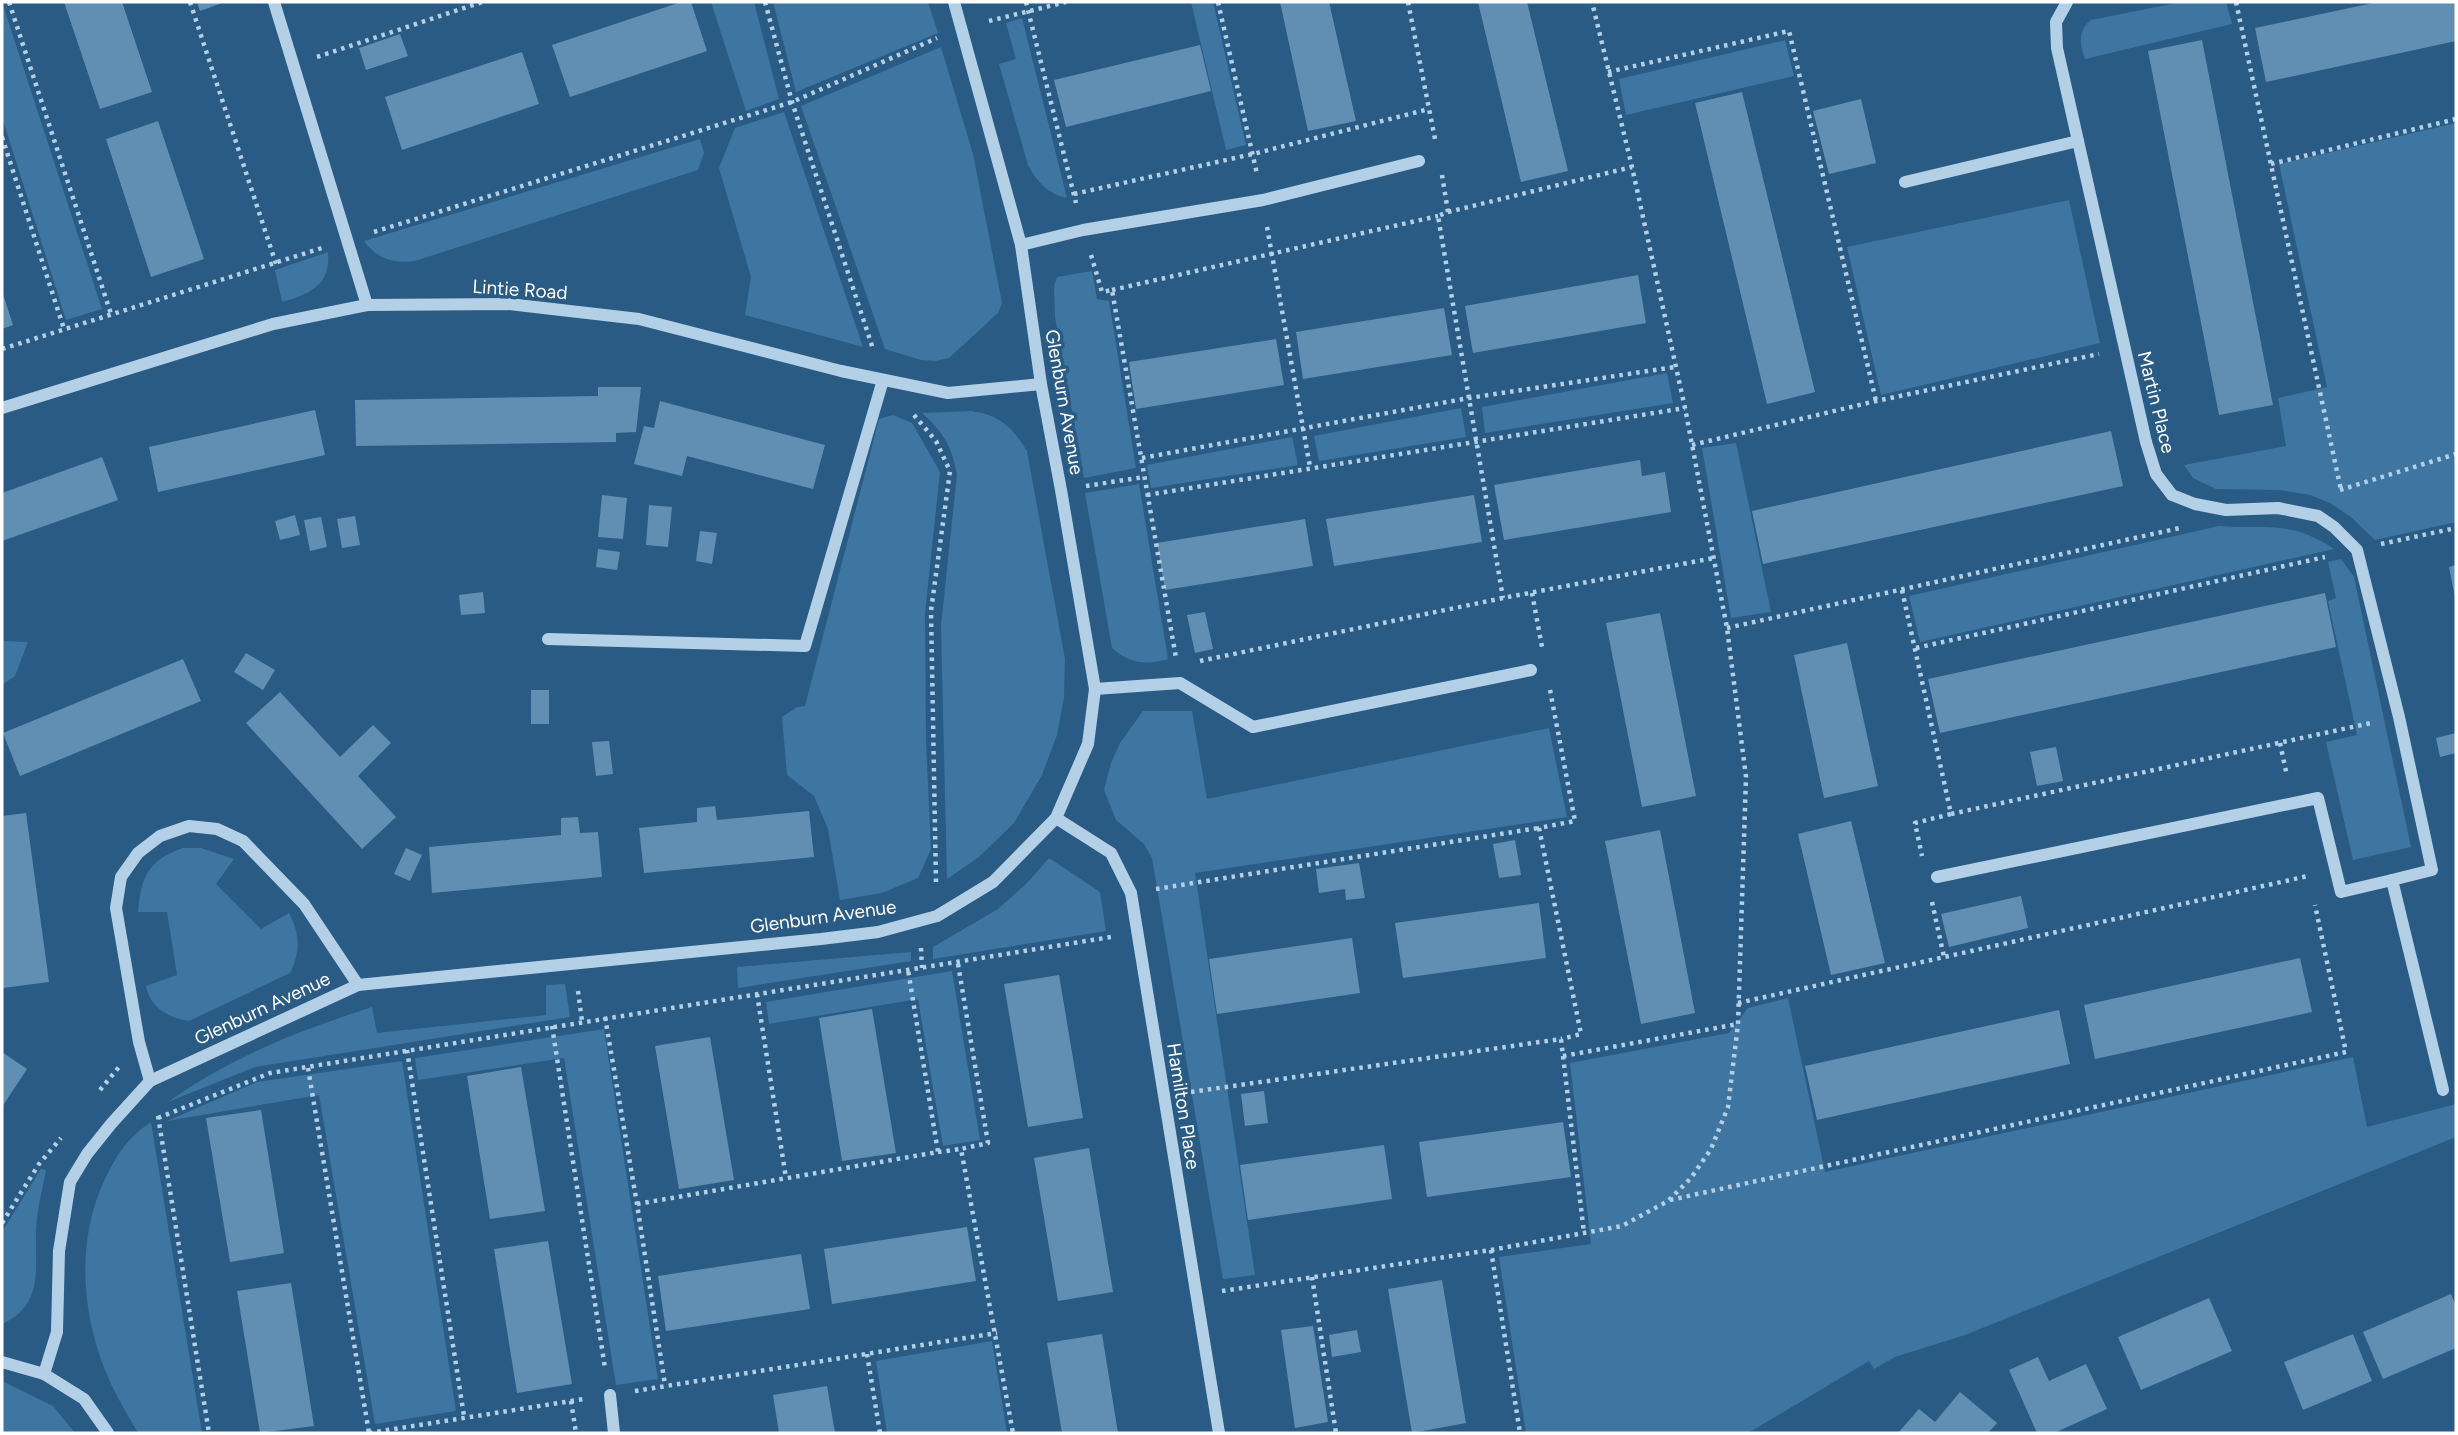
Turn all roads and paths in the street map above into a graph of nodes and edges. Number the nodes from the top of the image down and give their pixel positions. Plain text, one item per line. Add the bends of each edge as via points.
1 (9, 2) edge
2 (190, 2) edge
3 (274, 2) edge
4 (482, 2) edge
5 (765, 2) edge
6 (954, 2) edge
7 (1026, 2) edge
8 (1066, 2) edge
9 (1218, 2) edge
10 (1408, 2) edge
11 (1592, 2) edge
12 (2067, 2) edge
13 (2236, 2) edge
14 (1029, 11) junction
15 (962, 28) junction
16 (293, 64) junction
17 (1608, 72) junction
18 (792, 102) junction
19 (1429, 109) junction
20 (2456, 119) edge
21 (2, 137) edge
22 (2078, 141) junction
23 (1436, 144) dead end
24 (1253, 154) junction
25 (1419, 160) dead end
26 (2271, 164) junction
27 (1440, 167) dead end
28 (1632, 167) junction
29 (1905, 182) dead end
30 (1074, 194) junction
31 (1263, 200) junction
32 (1448, 212) junction
33 (1438, 216) junction
34 (1083, 230) junction
35 (348, 240) junction
36 (1021, 245) junction
37 (1271, 253) junction
38 (276, 264) junction
39 (1112, 290) junction
40 (367, 305) junction
41 (111, 314) junction
42 (64, 330) junction
43 (2, 349) edge
44 (2124, 349) junction
45 (1675, 367) junction
46 (883, 380) junction
47 (1041, 384) junction
48 (1469, 398) junction
49 (1876, 401) junction
50 (2, 408) edge
51 (1685, 408) junction
52 (1304, 428) junction
53 (1476, 441) junction
54 (1692, 445) junction
55 (2456, 454) edge
56 (1142, 458) junction
57 (1310, 467) junction
58 (1144, 477) junction
59 (1061, 490) junction
60 (2341, 490) junction
61 (1147, 495) junction
62 (2226, 510) junction
63 (2296, 510) junction
64 (2456, 528) edge
65 (2357, 550) junction
66 (1714, 558) junction
67 (1902, 590) junction
68 (1532, 593) junction
69 (1503, 598) junction
70 (1727, 628) junction
71 (548, 639) dead end
72 (1916, 648) junction
73 (1544, 655) dead end
74 (1177, 666) junction
75 (1531, 670) dead end
76 (1548, 680) dead end
77 (1180, 683) junction
78 (1095, 689) junction
79 (2399, 717) junction
80 (2280, 743) junction
81 (2293, 803) junction
82 (1951, 814) junction
83 (1056, 817) junction
84 (1539, 828) junction
85 (2306, 863) dead end
86 (1925, 868) dead end
87 (2309, 875) junction
88 (1937, 877) dead end
89 (2392, 880) junction
90 (2312, 889) dead end
91 (1930, 892) dead end
92 (1131, 893) junction
93 (2314, 902) dead end
94 (937, 916) junction
95 (1137, 933) junction
96 (1944, 957) junction
97 (957, 963) junction
98 (922, 968) junction
99 (908, 970) junction
100 (358, 985) junction
101 (757, 994) junction
102 (1738, 1003) junction
103 (605, 1017) junction
104 (1738, 1024) junction
105 (552, 1026) junction
106 (1561, 1039) junction
107 (407, 1050) junction
108 (1563, 1056) junction
109 (308, 1068) junction
110 (150, 1081) junction
111 (2444, 1090) dead end
112 (1163, 1096) junction
113 (158, 1118) junction
114 (961, 1149) junction
115 (938, 1152) junction
116 (786, 1178) junction
117 (1668, 1201) junction
118 (637, 1204) junction
119 (1584, 1233) junction
120 (1490, 1250) junction
121 (1312, 1277) junction
122 (1196, 1295) junction
123 (997, 1333) junction
124 (867, 1354) junction
125 (2, 1362) edge
126 (44, 1374) junction
127 (665, 1385) junction
128 (610, 1395) junction
129 (571, 1401) junction
130 (464, 1416) junction
131 (382, 1432) edge
132 (108, 1433) edge
133 (209, 1433) edge
134 (369, 1433) edge
135 (576, 1433) edge
136 (614, 1433) edge
137 (880, 1433) edge
138 (1013, 1433) edge
139 (1219, 1433) edge
140 (1336, 1433) edge
141 (1520, 1433) edge

1 - 41 path
2 - 38 path
3 - 16 street
4 - 16 path
5 - 18 path
6 - 15 street, Glenburn Avenue
7 - 14 path
8 - 14 path
9 - 24 path
10 - 19 path
11 - 17 path
12 - 22 street, Martin Place via 2056,22 2057,48
13 - 26 path
14 - 15 path
14 - 30 path
15 - 18 path
15 - 36 street, Glenburn Avenue
16 - 35 street
17 - 28 path
17 - 49 path via 1789,31
18 - 35 path
18 - 46 path
19 - 23 path
19 - 24 path
20 - 26 path
21 - 42 path
22 - 29 street
22 - 44 street, Martin Place
24 - 30 path
24 - 31 path
25 - 31 street
26 - 60 path
27 - 32 path
28 - 32 path
28 - 45 path
30 - 34 path
31 - 34 street
31 - 37 path
32 - 33 path
33 - 37 path
33 - 48 path
34 - 36 street
34 - 39 path via 1102,292
35 - 38 path
35 - 40 street
36 - 47 street, Glenburn Avenue
37 - 39 path
37 - 52 path
38 - 41 path
39 - 56 path
40 - 46 street, Lintie Road via 509,304 639,319
40 - 50 street, Lintie Road via 273,324
41 - 42 path
42 - 43 path
44 - 49 path
44 - 62 street, Martin Place via 2156,474 2172,495
45 - 48 path
45 - 51 path
46 - 47 street, Lintie Road via 948,393
46 - 71 street via 805,646
46 - 94 path via 936,441 950,471 931,611
47 - 59 street, Glenburn Avenue
48 - 52 path
48 - 53 path
49 - 54 path
51 - 53 path
51 - 54 path
52 - 56 path
52 - 57 path
53 - 57 path
53 - 69 path
54 - 66 path
55 - 60 path
56 - 58 path
57 - 61 path
58 - 59 path
58 - 61 path
59 - 78 street, Glenburn Avenue
60 - 63 path
61 - 74 path
62 - 63 street, Martin Place
62 - 67 path via 2197,524
63 - 65 street, Martin Place via 2318,516
64 - 65 path
65 - 72 path
65 - 79 street
66 - 68 path
66 - 70 path
67 - 70 path
67 - 72 path
68 - 69 path
68 - 73 path
69 - 74 path
70 - 102 path via 1746,777
72 - 82 path
74 - 77 path
75 - 77 street via 1253,727
76 - 84 path via 1575,821
77 - 78 street
78 - 83 street, Glenburn Avenue via 1088,744
79 - 80 path
79 - 89 street via 2432,870
80 - 81 path
80 - 82 path
81 - 88 street
81 - 89 street via 2318,798 2341,892
82 - 86 path via 1915,823
83 - 92 street, Hamilton Place via 1111,853
83 - 94 street, Glenburn Avenue via 993,881
84 - 92 path
84 - 106 path via 1581,1034
85 - 87 path
87 - 90 path
87 - 96 path
89 - 111 street
91 - 96 path
92 - 95 street, Hamilton Place
93 - 117 path via 2346,1052
94 - 98 path via 921,949
94 - 100 street, Glenburn Avenue via 878,932 821,939
95 - 97 path
95 - 112 street, Hamilton Place
96 - 102 path
97 - 98 path
97 - 114 path via 988,1143
98 - 99 path
99 - 101 path
99 - 115 path
100 - 110 street, Glenburn Avenue
100 - 110 street via 304,904 243,841 217,829 190,826 160,836 138,853 121,877 116,908
101 - 103 path
101 - 116 path
102 - 104 path
103 - 105 path
103 - 118 path
104 - 108 path
104 - 117 path via 1728,1107 1711,1149
105 - 107 path
105 - 128 path
106 - 108 path
106 - 112 path
107 - 109 path
107 - 130 path
108 - 119 path
109 - 113 path via 270,1073
109 - 134 path
110 - 113 path
110 - 126 street, Glenburn Avenue via 87,1154 70,1182 59,1251 57,1332
112 - 122 street, Hamilton Place
113 - 133 path
114 - 115 path
114 - 123 path
115 - 116 path
116 - 118 path
117 - 119 path via 1622,1226
118 - 127 path
119 - 120 path
120 - 121 path
120 - 141 path
121 - 122 path
121 - 140 path
122 - 139 street, Hamilton Place
123 - 124 path
123 - 138 path
124 - 127 path
124 - 137 path
125 - 126 street
126 - 132 street via 84,1399
127 - 128 path
128 - 129 path
128 - 136 street
129 - 130 path
129 - 135 path
130 - 131 path
131 - 134 path

